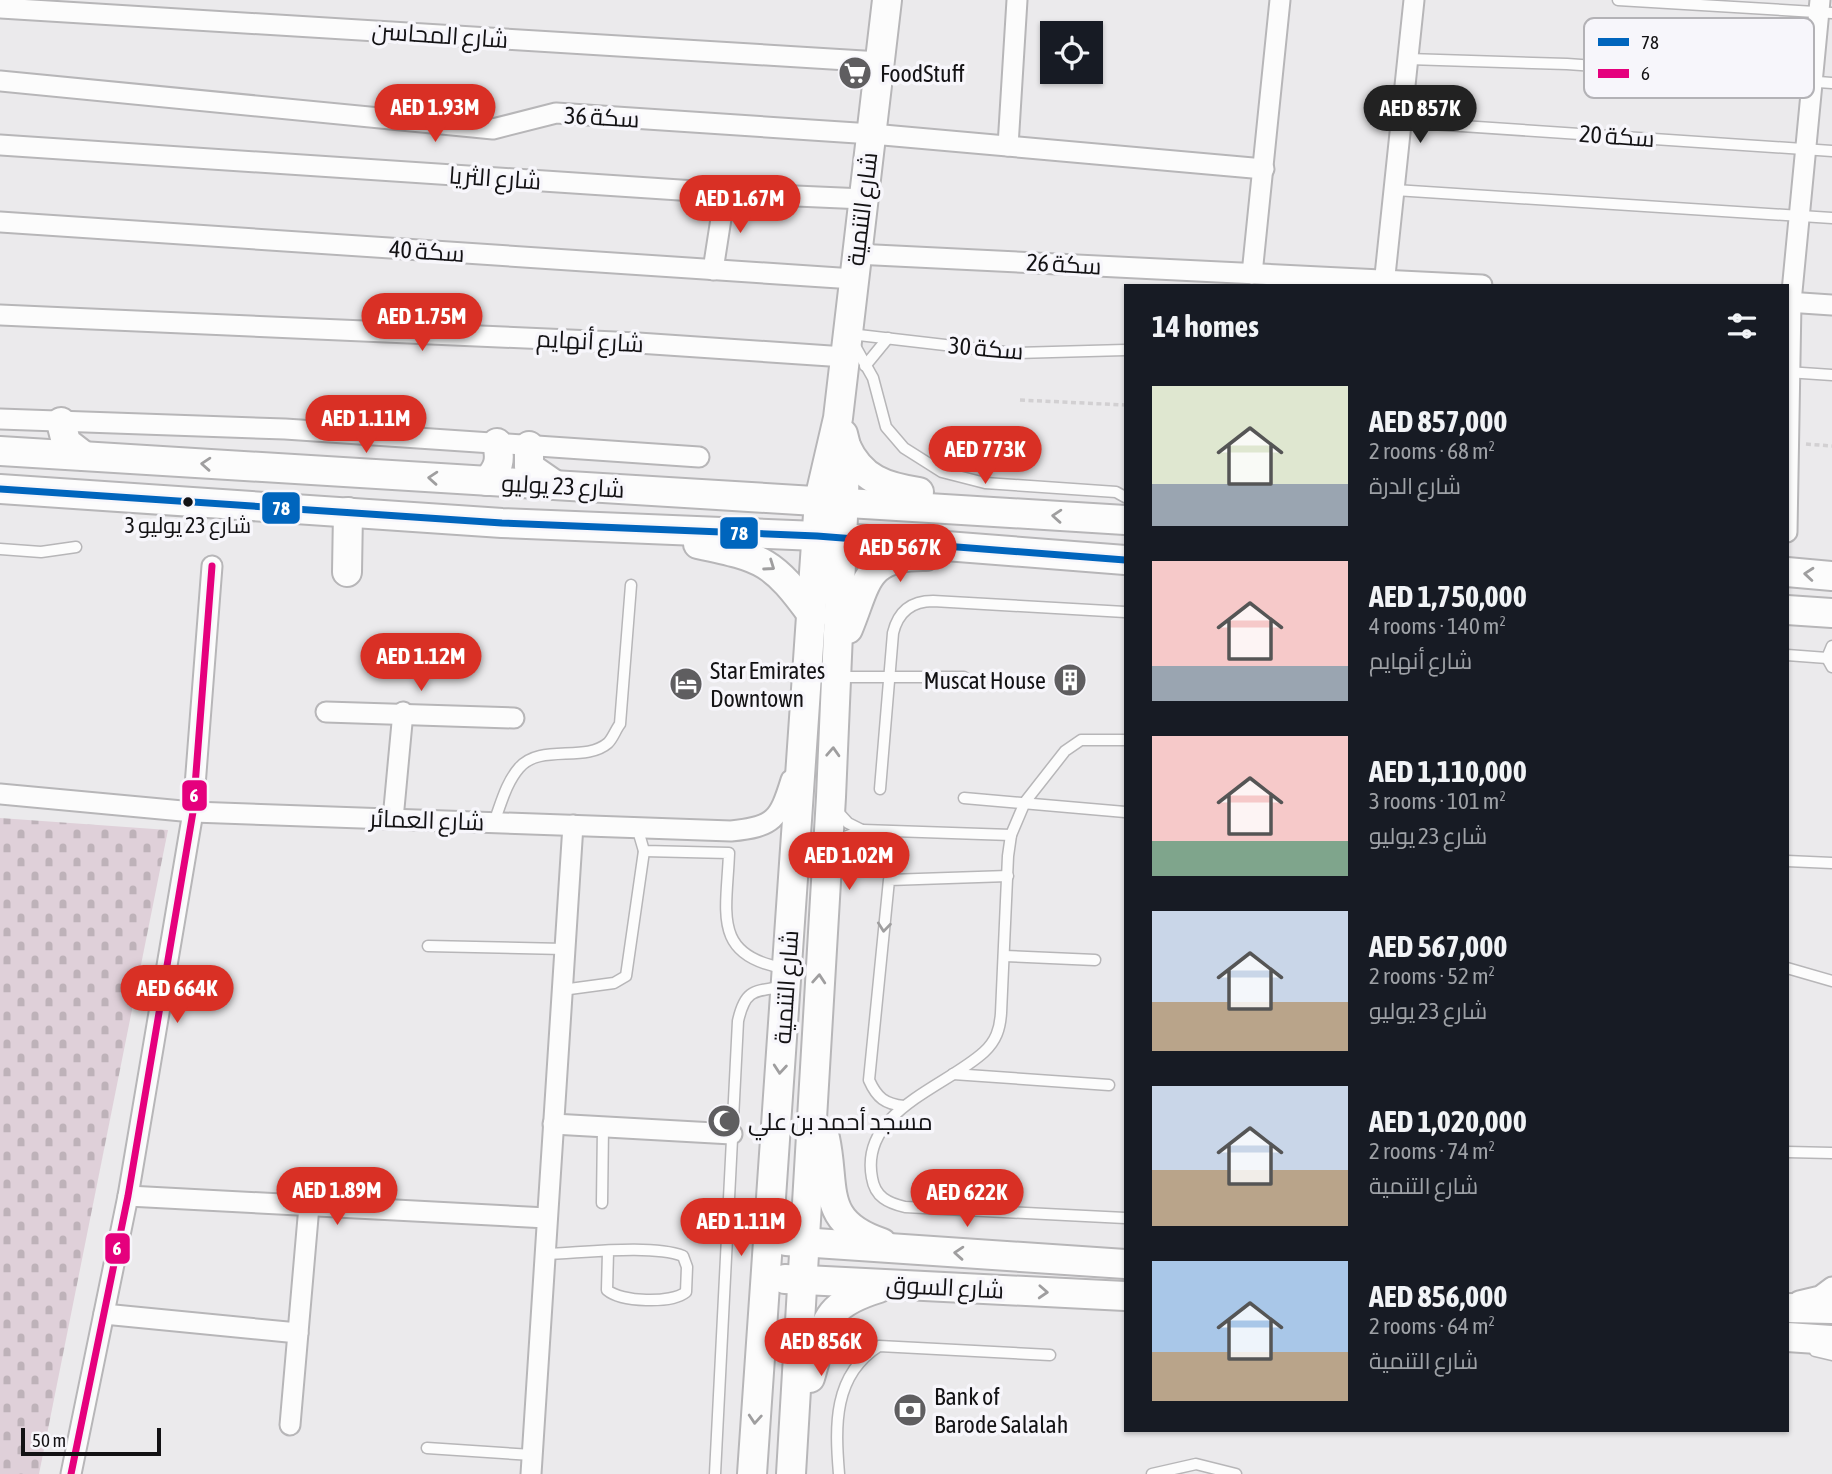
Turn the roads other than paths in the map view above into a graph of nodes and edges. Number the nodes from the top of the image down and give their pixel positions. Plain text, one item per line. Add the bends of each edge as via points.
1 (887, 0) edge
2 (1017, 0) edge
3 (1280, 0) edge
4 (1414, 0) edge
5 (1618, 0) edge
6 (0, 8) edge
7 (1823, 8) edge
8 (1408, 59) junction
9 (880, 62) junction
10 (1814, 64) edge
11 (1584, 65) edge
12 (1814, 82) edge
13 (1832, 83) edge
14 (1, 85) edge
15 (1809, 98) edge
16 (1402, 122) junction
17 (872, 134) junction
18 (0, 145) edge
19 (1008, 146) junction
20 (1804, 150) junction
21 (1832, 151) edge
22 (1264, 169) junction
23 (1395, 190) junction
24 (725, 193) junction
25 (863, 199) junction
26 (1798, 216) junction
27 (1832, 218) edge
28 (0, 222) edge
29 (855, 266) junction
30 (713, 270) junction
31 (1252, 274) junction
32 (1384, 283) edge
33 (1433, 284) edge
34 (1789, 302) edge
35 (1832, 305) edge
36 (0, 315) edge
37 (888, 338) junction
38 (1124, 350) edge
39 (852, 352) junction
40 (1789, 373) edge
41 (1832, 375) edge
42 (0, 419) edge
43 (54, 422) junction
44 (497, 443) junction
45 (529, 446) junction
46 (13, 452) edge
47 (836, 452) junction
48 (84, 456) junction
49 (699, 457) dead end
50 (487, 481) junction
51 (555, 485) junction
52 (0, 489) edge
53 (680, 493) junction
54 (1124, 496) edge
55 (830, 501) junction
56 (977, 510) junction
57 (348, 512) junction
58 (1124, 520) edge
59 (634, 530) junction
60 (829, 537) junction
61 (76, 547) dead end
62 (0, 549) edge
63 (978, 550) junction
64 (1124, 560) edge
65 (212, 566) dead end
66 (347, 572) dead end
67 (1789, 572) edge
68 (1832, 576) edge
69 (631, 585) dead end
70 (1789, 610) edge
71 (1124, 612) edge
72 (1832, 613) edge
73 (813, 616) junction
74 (1832, 646) edge
75 (1789, 655) edge
76 (1829, 663) edge
77 (837, 664) junction
78 (889, 677) junction
79 (964, 677) dead end
80 (326, 712) dead end
81 (403, 712) junction
82 (514, 718) dead end
83 (1124, 740) edge
84 (803, 747) junction
85 (880, 789) dead end
86 (0, 794) edge
87 (831, 797) junction
88 (964, 799) dead end
89 (1025, 803) junction
90 (193, 812) junction
91 (1124, 812) edge
92 (393, 819) junction
93 (494, 822) junction
94 (573, 825) junction
95 (638, 827) junction
96 (863, 830) junction
97 (731, 831) junction
98 (1011, 835) junction
99 (644, 851) junction
100 (729, 853) junction
101 (827, 858) junction
102 (1789, 861) edge
103 (1832, 863) edge
104 (1008, 876) junction
105 (428, 946) dead end
106 (564, 949) junction
107 (1004, 956) junction
108 (1095, 960) dead end
109 (1789, 969) edge
110 (787, 978) junction
111 (1832, 981) edge
112 (562, 990) junction
113 (953, 1074) junction
114 (1109, 1085) dead end
115 (811, 1103) junction
116 (904, 1106) junction
117 (553, 1124) junction
118 (603, 1127) junction
119 (732, 1134) junction
120 (1789, 1152) edge
121 (1832, 1153) edge
122 (128, 1196) junction
123 (602, 1203) dead end
124 (309, 1206) junction
125 (1124, 1217) edge
126 (547, 1218) junction
127 (766, 1240) junction
128 (805, 1243) junction
129 (898, 1249) junction
130 (608, 1252) junction
131 (545, 1254) junction
132 (1119, 1261) edge
133 (764, 1278) junction
134 (803, 1280) junction
135 (889, 1285) junction
136 (1832, 1287) edge
137 (1118, 1298) edge
138 (1789, 1301) edge
139 (1789, 1308) edge
140 (1832, 1309) edge
141 (104, 1314) junction
142 (298, 1333) junction
143 (1789, 1337) edge
144 (1832, 1340) edge
145 (1789, 1348) edge
146 (1050, 1355) dead end
147 (1832, 1355) edge
148 (795, 1405) junction
149 (290, 1425) dead end
150 (427, 1448) dead end
151 (532, 1465) edge
152 (71, 1474) edge
153 (715, 1474) edge
154 (752, 1474) edge
155 (791, 1474) edge
156 (839, 1474) edge
157 (1152, 1474) edge
158 (1236, 1474) edge

1 - 9 street, شارع التنمية
2 - 19 street
3 - 22 street
4 - 8 street
5 - 7 lane
6 - 9 street, شارع المحاسن
7 - 10 street
8 - 11 lane
8 - 16 street
9 - 17 street, شارع التنمية
12 - 13 lane
14 - 17 street, سكة 36 via 493,129 556,113
15 - 20 street
16 - 20 lane, سكة 20
16 - 23 street
17 - 19 street, سكة 36
17 - 25 street, شارع التنمية
18 - 24 street, شارع الثريا
19 - 22 street, سكة 36
20 - 21 lane, سكة 20
20 - 26 street
22 - 31 street
23 - 26 lane
23 - 32 street
24 - 25 street, شارع الثريا
24 - 30 street
25 - 29 street, شارع التنمية
26 - 27 lane
26 - 34 street
28 - 30 street, سكة 40
29 - 30 street, سكة 40
29 - 31 street, سكة 26
29 - 39 street, شارع التنمية
31 - 32 street, سكة 26
32 - 33 street, سكة 26
34 - 35 street
34 - 40 street
36 - 39 street, شارع أنهايم
37 - 38 lane, سكة 30 via 1014,353
37 - 39 lane, سكة 30
37 - 39 lane
39 - 47 street, شارع التنمية
39 - 54 lane via 873,378 886,428 904,448 942,472 985,483 1116,492
40 - 41 lane
42 - 43 street
43 - 44 street via 285,429
43 - 46 street via 47,439
43 - 48 street via 66,442
44 - 45 street
44 - 50 street via 498,470
45 - 49 street
45 - 51 street via 529,467
46 - 48 street, شارع 23 يوليو
47 - 53 street via 798,480 764,486 710,484
47 - 55 street, شارع التنمية
47 - 56 street via 889,488 961,500
50 -> 48 street, شارع 23 يوليو
50 - 51 street, شارع 23 يوليو
51 - 53 street, شارع 23 يوليو
52 - 57 street, شارع 23 يوليو
53 - 55 street, شارع 23 يوليو
55 - 56 street, شارع 23 يوليو
55 - 60 street, شارع التنمية
58 -> 56 street, شارع 23 يوليو
57 - 59 street, شارع 23 يوليو
57 - 66 street
59 - 60 street, شارع 23 يوليو
59 -> 73 street via 761,560 782,575
60 - 63 street, شارع 23 يوليو
60 - 73 street, شارع التنمية
60 - 77 street, شارع التنمية
61 - 62 lane via 41,552
63 - 64 street, شارع 23 يوليو
63 - 77 street via 965,555 906,556 878,569 863,583
65 - 90 street
68 -> 67 street
69 - 93 lane via 620,724 608,743 590,751 551,754 521,765 508,784
70 - 72 street
71 - 78 lane via 921,601 895,622
73 - 84 street, شارع التنمية
74 - 76 lane
75 - 76 lane
77 - 78 lane
87 -> 77 street, شارع التنمية
78 - 79 lane
78 - 85 lane
80 - 81 street
81 - 82 street
81 - 92 street
83 - 89 lane via 1090,739 1072,744
84 - 97 street, شارع العمائر via 781,811 773,821 755,829
84 - 110 street, شارع التنمية
86 - 90 street, شارع العمائر
87 - 96 lane via 842,818
87 - 101 street, شارع التنمية
88 - 89 lane
89 - 91 lane
89 - 98 lane
90 - 92 street, شارع العمائر
90 - 122 street
92 - 93 street, شارع العمائر
93 - 94 street, شارع العمائر
94 - 95 street, شارع العمائر
94 - 106 street
95 - 97 street, شارع العمائر
95 - 99 lane
96 - 98 lane
96 - 101 lane via 838,842
97 - 100 lane
98 - 104 lane
99 - 100 lane
99 - 112 lane via 626,976 614,984
100 - 110 lane via 727,926 739,953
115 -> 101 street, شارع التنمية
102 - 103 lane
104 - 107 lane
104 -> 116 lane via 889,880 869,1080 877,1097
105 - 106 lane
106 - 112 street
107 - 108 lane
107 - 113 lane via 997,1036 983,1054
109 - 111 lane
110 - 119 lane via 753,991 741,1007
110 -> 127 street, شارع التنمية
112 - 117 street
113 - 114 lane
113 - 116 lane
115 - 128 street, شارع التنمية
115 - 129 street via 824,1136 829,1188 839,1214 858,1233
116 - 125 lane via 878,1137 871,1172 881,1198 892,1204
117 - 118 street
117 - 126 street
118 - 119 street
118 - 123 lane
119 - 153 lane
120 - 121 lane
122 - 124 street
122 - 141 street
124 - 126 street
124 - 142 street
126 - 131 street
127 - 128 street, شارع السوق
127 - 133 street, شارع التنمية
128 - 129 street, شارع السوق
128 - 134 street, شارع التنمية
132 -> 129 street, شارع السوق
130 - 130 lane via 670,1251 683,1256 686,1292 667,1300 615,1297 607,1290
130 - 131 lane
131 - 151 street
133 - 134 street, شارع السوق
133 -> 154 street, شارع التنمية
134 - 135 street, شارع السوق
134 - 148 street, شارع التنمية
135 -> 137 street, شارع السوق
135 - 148 street via 855,1296 834,1311 821,1335 808,1384
136 - 138 street via 1807,1301
139 - 140 street
141 - 142 street
141 - 152 street
142 - 149 street
143 - 144 street
145 - 147 lane
146 - 156 lane via 879,1346 861,1358 847,1381 835,1426
148 - 155 street, شارع التنمية
150 - 151 lane
157 - 158 lane via 1196,1464

